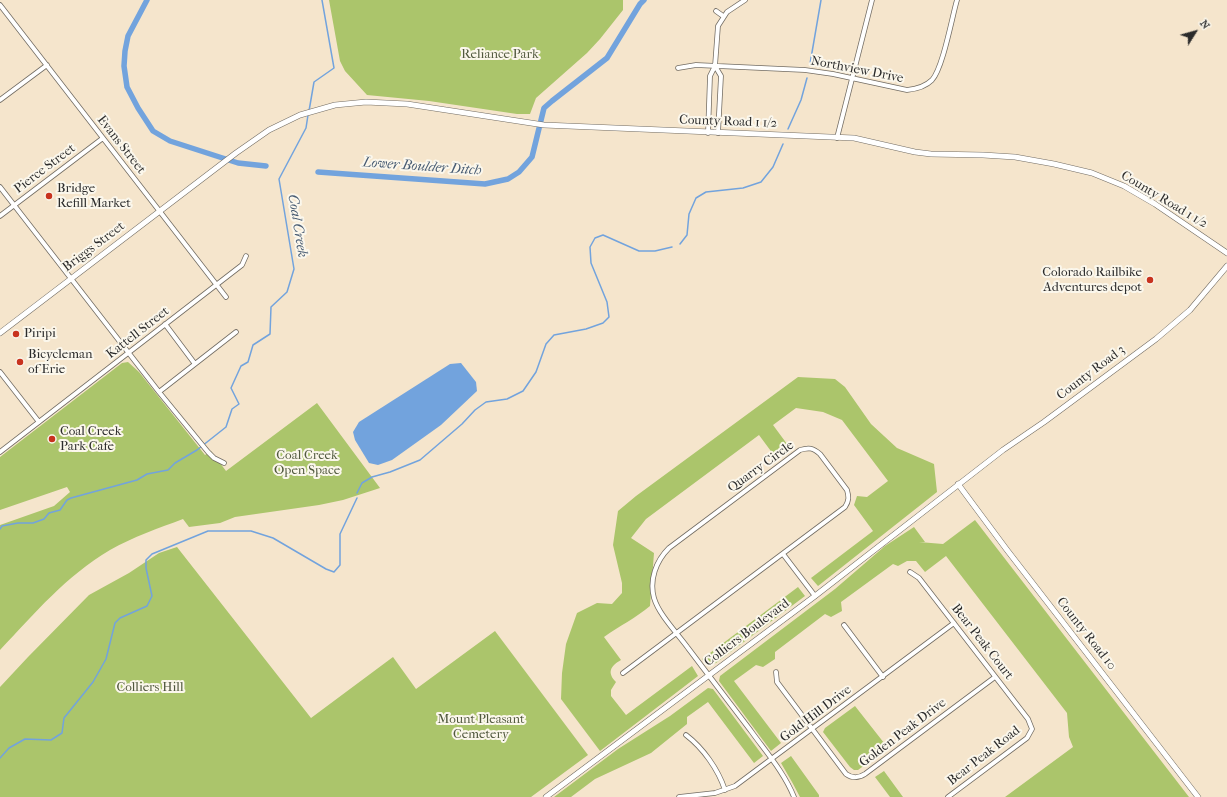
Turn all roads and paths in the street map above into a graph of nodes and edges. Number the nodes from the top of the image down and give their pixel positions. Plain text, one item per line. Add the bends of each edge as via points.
1 (745, 0) edge
2 (872, 0) edge
3 (957, 0) edge
4 (0, 4) edge
5 (716, 11) dead end
6 (723, 16) junction
7 (47, 65) junction
8 (715, 66) junction
9 (678, 68) dead end
10 (852, 78) junction
11 (0, 100) edge
12 (708, 133) junction
13 (718, 133) junction
14 (103, 138) junction
15 (837, 138) junction
16 (221, 164) joint
17 (0, 187) edge
18 (14, 205) junction
19 (160, 211) junction
20 (0, 216) edge
21 (1227, 253) edge
22 (246, 256) dead end
23 (1227, 266) edge
24 (71, 279) junction
25 (217, 285) junction
26 (226, 297) dead end
27 (165, 324) junction
28 (236, 332) dead end
29 (0, 333) edge
30 (128, 353) junction
31 (195, 364) junction
32 (0, 372) edge
33 (159, 392) junction
34 (39, 422) junction
35 (0, 452) edge
36 (224, 463) dead end
37 (958, 484) junction
38 (783, 554) junction
39 (910, 572) dead end
40 (814, 596) junction
41 (954, 623) junction
42 (844, 625) dead end
43 (676, 632) junction
44 (776, 672) dead end
45 (622, 673) dead end
46 (709, 676) junction
47 (996, 676) junction
48 (882, 677) junction
49 (812, 729) junction
50 (1032, 729) joint
51 (686, 735) dead end
52 (772, 759) junction
53 (725, 790) junction
54 (546, 797) edge
55 (679, 797) edge
56 (794, 797) edge
57 (948, 797) edge
58 (1198, 797) edge

1 - 6 street
2 - 10 street
3 - 10 street, Northview Drive via 939,68 936,76 928,84 918,89 907,90
4 - 7 street, Evans Street
5 - 6 street
6 - 8 street via 718,28
7 - 11 street
7 - 14 street, Evans Street
8 - 9 street, Northview Drive via 696,65
8 - 10 street, Northview Drive via 805,70
8 - 12 street via 710,76
8 - 13 street via 721,76
10 - 15 street
12 - 13 street, County Road 1 1/2
12 - 16 street, County Road 1 1/2 via 544,125 395,102 366,102 335,105 300,115 263,133
13 - 15 street, County Road 1 1/2
14 - 18 street, Pierce Street
14 - 19 street, Evans Street
15 - 21 street, County Road 1 1/2 via 866,140 931,154 1015,157 1082,170 1124,186
16 - 19 street, Briggs Street
17 - 18 street
18 - 20 street, Pierce Street
18 - 24 street
19 - 24 street, Briggs Street
19 - 25 street, Evans Street
22 - 25 street, Kattell Street via 242,265
23 - 37 street, County Road 3 via 1201,298 1178,320
24 - 29 street, Briggs Street
24 - 30 street
25 - 26 street, Evans Street
25 - 27 street, Kattell Street
27 - 30 street, Kattell Street
27 - 31 street
28 - 31 street
30 - 33 street
30 - 34 street, Kattell Street
31 - 33 street
32 - 34 street
33 - 36 street via 208,452
34 - 35 street, Kattell Street
37 - 40 street, Colliers Boulevard
37 - 58 street, County Road 10
38 - 40 street
38 - 43 street, Quarry Circle
38 - 43 street, Quarry Circle via 845,507 848,502 847,490 820,454 808,447 800,450 663,554 654,575 654,598
39 - 41 street, Bear Peak Court via 919,578
40 - 46 street, Colliers Boulevard
41 - 47 street, Bear Peak Court
41 - 48 street, Gold Hill Drive
42 - 48 street
43 - 45 street
43 - 46 street, Quarry Circle
44 - 49 street via 778,682
46 - 52 street, Quarry Circle
46 - 54 street, Colliers Boulevard
47 - 49 street, Golden Peak Drive via 857,778 846,774
47 - 50 street, Bear Peak Court via 1028,719
48 - 49 street, Gold Hill Drive
49 - 52 street, Gold Hill Drive
50 - 57 street, Bear Peak Road via 1027,738
51 - 53 street via 695,742 717,771
52 - 53 street, Gold Hill Drive via 735,786
52 - 56 street, Quarry Circle
53 - 55 street, Gold Hill Drive

